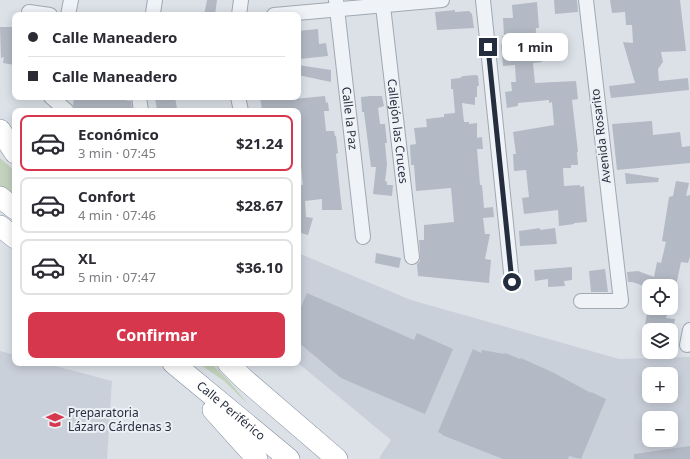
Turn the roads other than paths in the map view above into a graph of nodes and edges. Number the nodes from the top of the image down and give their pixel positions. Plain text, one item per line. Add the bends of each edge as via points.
1 (70, 0) edge
2 (241, 0) edge
3 (442, 0) edge
4 (483, 0) edge
5 (586, 0) edge
6 (422, 1) edge
7 (336, 5) edge
8 (383, 6) junction
9 (68, 12) edge
10 (239, 12) edge
11 (293, 12) edge
12 (54, 100) edge
13 (64, 108) edge
14 (0, 130) edge
15 (12, 148) edge
16 (0, 150) edge
17 (12, 160) edge
18 (0, 197) edge
19 (12, 207) edge
20 (0, 226) edge
21 (12, 236) edge
22 (363, 237) dead end
23 (412, 257) dead end
24 (512, 282) dead end
25 (581, 301) dead end
26 (690, 330) edge
27 (687, 345) dead end
28 (175, 366) edge
29 (176, 366) edge
30 (231, 366) edge
31 (257, 459) edge
32 (289, 459) edge
33 (337, 459) edge

1 - 9 street
2 - 10 street
3 - 6 street
4 - 24 street
5 - 25 street, Avenida Rosarito via 621,301
6 - 8 street
7 - 8 street
7 - 11 street
7 - 22 street, Calle la Paz
8 - 23 street, Callejón las Cruces
12 - 13 street
14 - 15 highway
16 - 17 highway
18 - 19 highway
20 - 21 highway
26 - 27 street
28 - 31 highway
29 - 32 highway, Calle Periférico
30 - 33 highway

